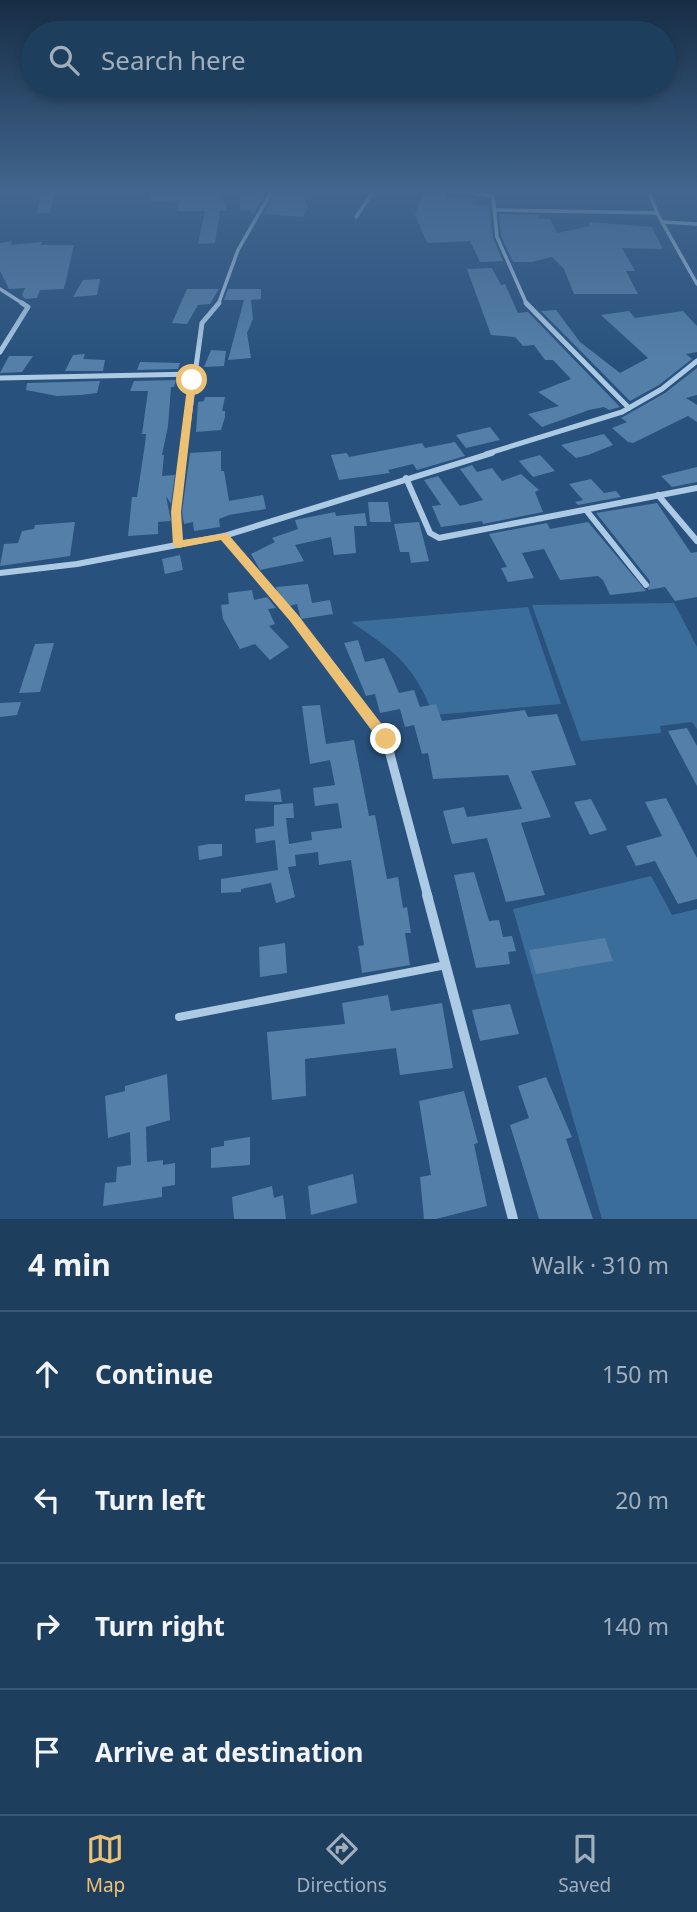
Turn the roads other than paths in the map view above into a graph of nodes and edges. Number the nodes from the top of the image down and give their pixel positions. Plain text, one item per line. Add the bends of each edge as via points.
1 (240, 246) edge
2 (500, 246) edge
3 (675, 246) edge
4 (697, 284) edge
5 (0, 289) edge
6 (0, 352) edge
7 (697, 361) edge
8 (195, 374) junction
9 (0, 378) edge
10 (629, 408) junction
11 (406, 478) junction
12 (697, 488) edge
13 (658, 495) junction
14 (586, 510) junction
15 (224, 536) junction
16 (697, 541) edge
17 (178, 545) junction
18 (0, 572) edge
19 (646, 585) dead end
20 (446, 965) junction
21 (179, 1017) dead end
22 (513, 1219) edge

1 - 8 street via 219,304 202,323
2 - 10 street via 528,307
3 - 4 street
5 - 6 street via 28,307
7 - 10 street
8 - 9 street
8 - 17 street via 176,512
10 - 11 street
11 - 14 street via 430,533 439,538
11 - 15 street
12 - 13 street
13 - 14 street
13 - 16 street
14 - 19 street
15 - 17 street
15 - 20 street via 294,618 386,739
17 - 18 street via 77,564
20 - 21 lane
20 - 22 street

